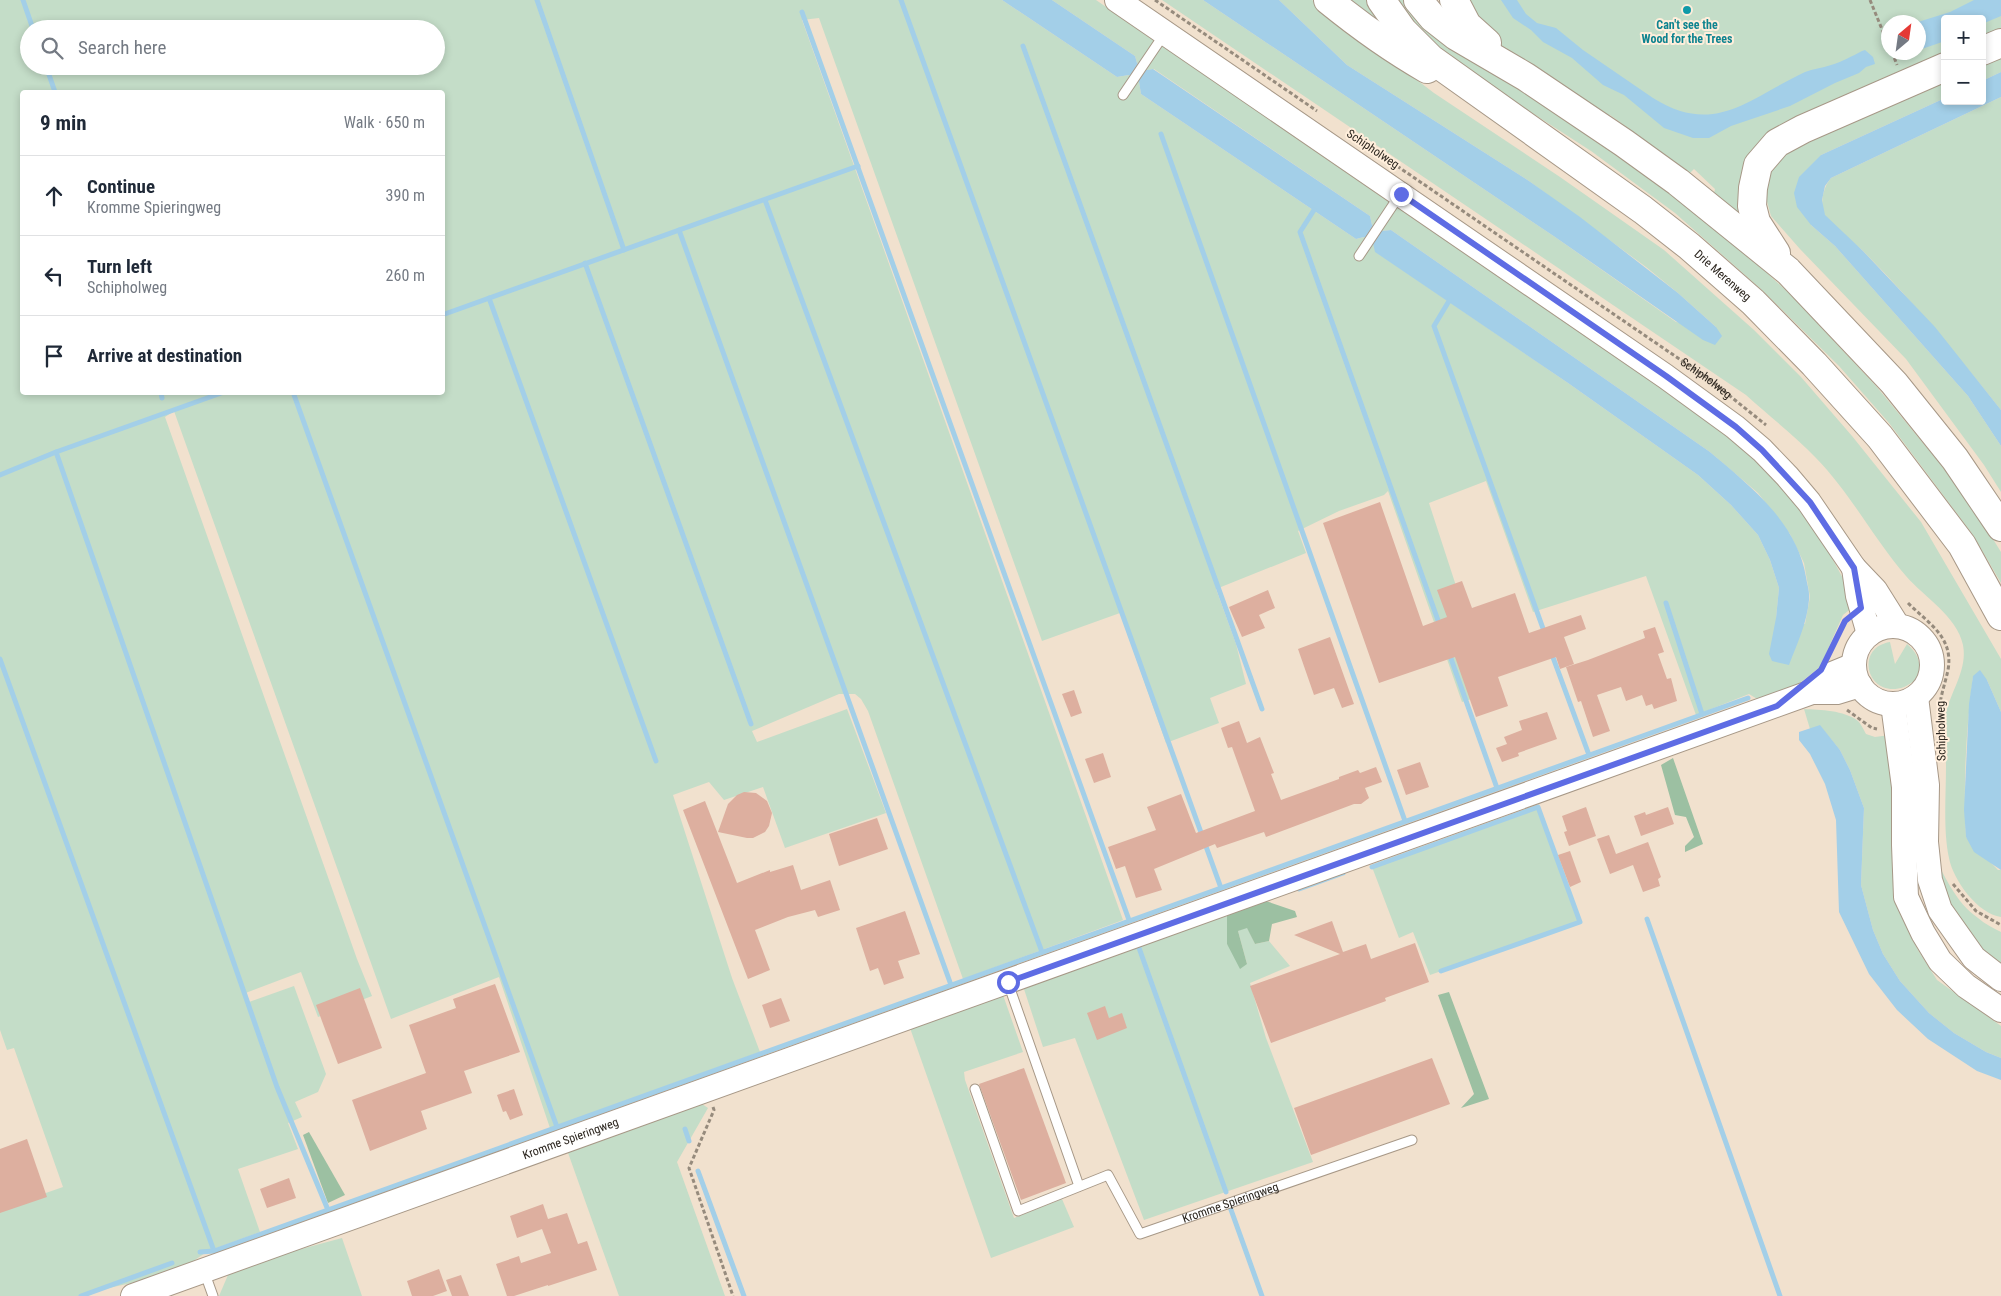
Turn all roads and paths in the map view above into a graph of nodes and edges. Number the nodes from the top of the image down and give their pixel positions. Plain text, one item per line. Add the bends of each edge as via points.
1 (1117, 0) edge
2 (1155, 0) edge
3 (1328, 0) edge
4 (1381, 0) edge
5 (1418, 0) edge
6 (1454, 0) edge
7 (1870, 0) edge
8 (1881, 27) edge
9 (1165, 33) junction
10 (2001, 42) edge
11 (1986, 48) edge
12 (1941, 69) edge
13 (1526, 78) junction
14 (1123, 95) dead end
15 (1322, 115) dead end
16 (1523, 125) junction
17 (1392, 163) dead end
18 (1401, 194) junction
19 (1359, 256) dead end
20 (1788, 271) junction
21 (1772, 431) dead end
22 (2001, 527) edge
23 (1879, 599) junction
24 (2001, 616) edge
25 (1896, 625) junction
26 (1869, 634) junction
27 (1825, 662) dead end
28 (1857, 675) junction
29 (1916, 697) junction
30 (1893, 704) junction
31 (1840, 707) dead end
32 (1930, 719) junction
33 (1897, 728) junction
34 (1951, 877) dead end
35 (2001, 925) edge
36 (2001, 979) edge
37 (1008, 982) junction
38 (2001, 1010) edge
39 (975, 1089) dead end
40 (714, 1110) dead end
41 (1412, 1140) dead end
42 (1079, 1186) junction
43 (204, 1270) junction
44 (133, 1296) edge
45 (213, 1296) edge
46 (733, 1296) edge

1 - 9 main road, Schipholweg
2 - 15 path
3 - 16 highway via 1393,49
4 - 16 highway, Drie Merenweg via 1403,31 1431,59
5 - 13 highway via 1433,18 1456,36
6 - 13 highway via 1468,25
7 - 8 path
9 - 14 lane
9 - 18 main road, Schipholweg
10 - 11 highway
12 - 20 highway via 1802,129 1777,143 1758,165 1752,197 1756,222
13 - 20 highway via 1678,182
16 - 24 highway, Drie Merenweg via 1585,167 1689,246 1753,302 1814,364 1880,437 1962,545
17 - 21 path, Schipholweg via 1710,380
18 - 19 lane
18 - 23 main road, Schipholweg via 1736,427 1810,502
20 - 22 highway via 1894,383 1955,460
23 - 25 main road, Schipholweg
23 - 26 main road, Schipholweg
23 - 27 path via 1845,621
23 - 32 path, Schipholweg via 1928,620 1946,642 1948,668
25 - 26 main road via 1882,627
25 - 29 main road via 1921,636 1933,661 1929,681
26 - 28 main road via 1856,653
28 - 30 main road via 1874,699
28 - 37 main road, Kromme Spieringweg via 1832,674 1812,692
29 - 30 main road
29 - 32 main road, Schipholweg
30 - 33 main road
31 - 33 path via 1872,728
32 - 36 main road, Schipholweg via 1926,842 1930,880 1940,910 1974,958
33 - 38 main road via 1904,787 1906,897 1940,961 1966,986
34 - 35 path via 1953,885 1976,911
37 - 42 lane
37 - 43 main road, Kromme Spieringweg
39 - 42 lane, Kromme Spieringweg via 1018,1211
40 - 46 path via 689,1168
41 - 42 lane, Kromme Spieringweg via 1140,1234 1108,1175
43 - 44 main road, Kromme Spieringweg
43 - 45 lane

